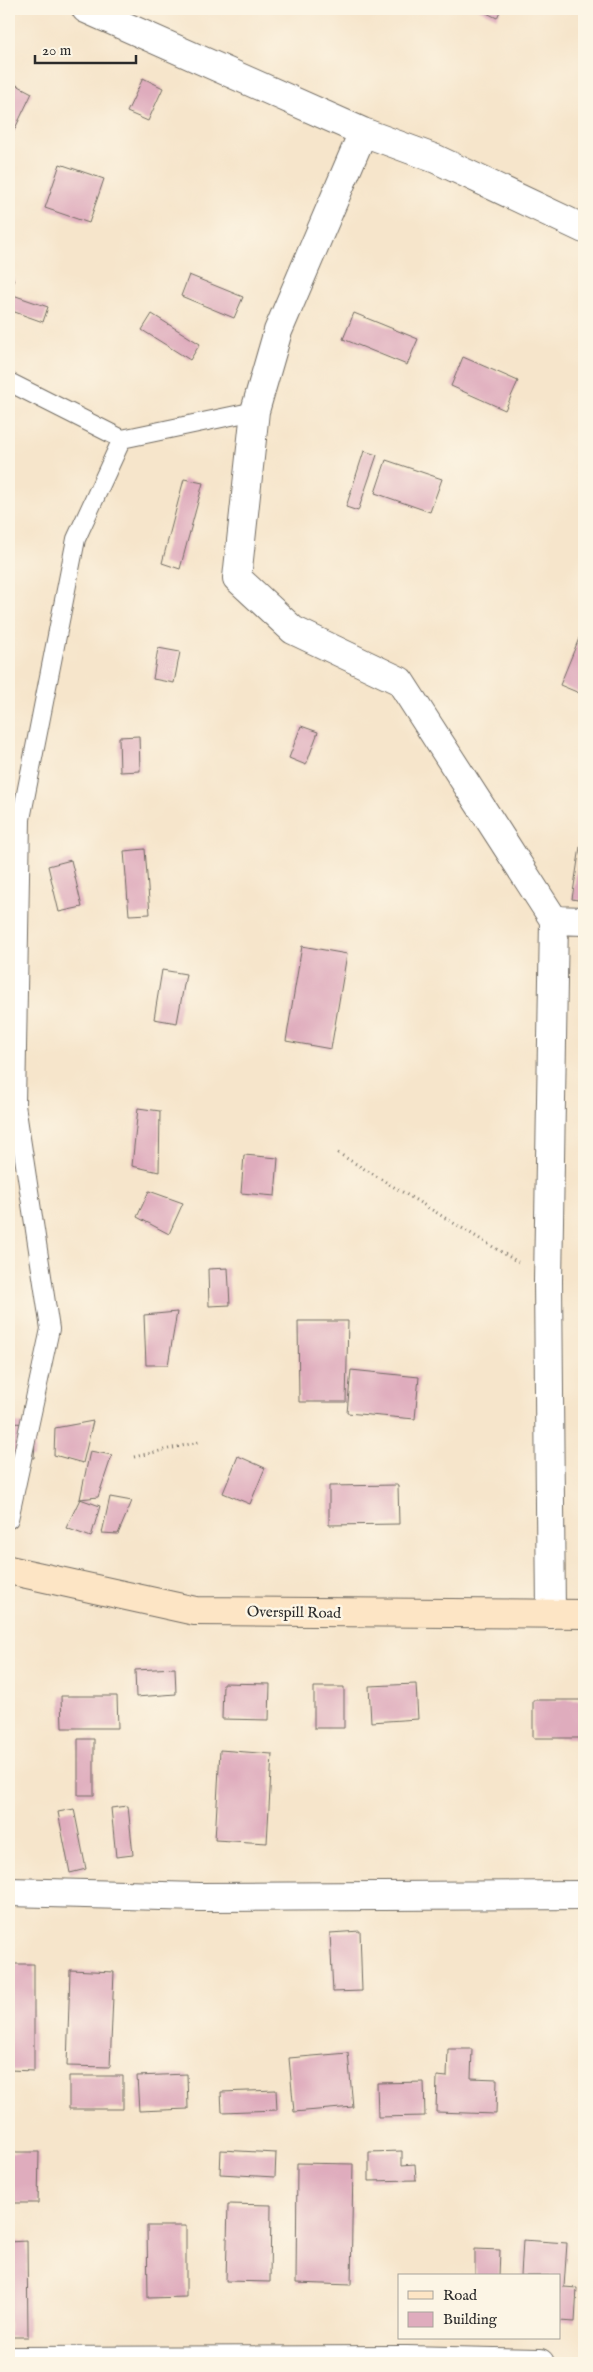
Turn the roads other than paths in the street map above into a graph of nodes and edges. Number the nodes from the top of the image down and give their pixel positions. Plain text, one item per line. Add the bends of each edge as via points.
1 (86, 9) edge
2 (363, 132) junction
3 (584, 229) edge
4 (9, 382) edge
5 (255, 411) junction
6 (122, 438) junction
7 (15, 814) edge
8 (554, 920) junction
9 (584, 921) edge
10 (9, 1519) edge
11 (9, 1570) edge
12 (551, 1614) junction
13 (584, 1614) edge
14 (9, 1892) edge
15 (584, 1896) edge
16 (9, 2361) edge
17 (540, 2363) edge

1 - 2 street
2 - 3 street via 436,159
2 - 5 street via 278,331
4 - 6 lane
5 - 6 lane
5 - 8 street via 237,578 293,630 400,681
6 - 7 lane via 76,539
7 - 10 lane via 16,1105 50,1330
8 - 9 street
8 - 12 street via 548,1281
11 - 12 street, Overspill Road via 195,1610
12 - 13 street, Overspill Road
14 - 15 street via 200,1898
16 - 17 street

